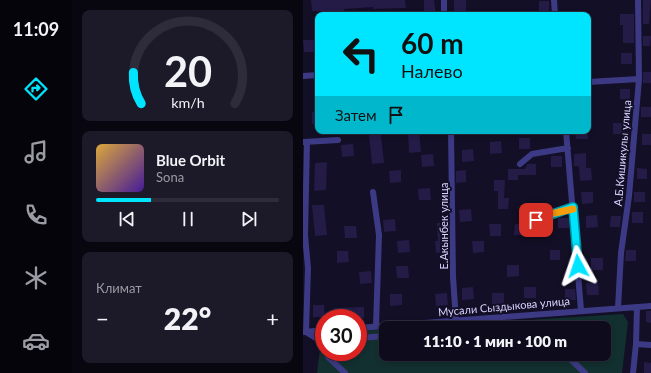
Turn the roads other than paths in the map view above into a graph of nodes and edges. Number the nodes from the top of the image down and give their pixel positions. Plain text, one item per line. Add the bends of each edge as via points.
1 (444, 0) edge
2 (554, 0) edge
3 (638, 0) edge
4 (444, 12) edge
5 (555, 12) edge
6 (315, 75) edge
7 (303, 76) edge
8 (639, 79) junction
9 (591, 82) edge
10 (451, 134) edge
11 (566, 134) edge
12 (338, 140) dead end
13 (305, 142) edge
14 (567, 148) junction
15 (520, 164) dead end
16 (373, 192) dead end
17 (573, 207) junction
18 (536, 220) dead end
19 (651, 306) edge
20 (637, 307) junction
21 (618, 308) junction
22 (581, 310) junction
23 (455, 320) junction
24 (376, 326) junction
25 (367, 327) edge
26 (315, 331) edge
27 (305, 332) edge
28 (379, 336) edge
29 (367, 337) edge
30 (315, 338) edge
31 (636, 344) junction
32 (651, 345) edge
33 (332, 361) edge
34 (572, 361) edge
35 (345, 373) edge
36 (585, 373) edge
37 (633, 373) edge

1 - 4 street
2 - 5 street
3 - 8 street, А.Б.Кишикулы улица
6 - 7 street
8 - 9 street
8 - 21 street, А.Б.Кишикулы улица via 629,196 621,253
10 - 23 street, Е.Акынбек улица
11 - 14 street
12 - 13 street
13 - 27 street via 305,235 308,268
14 - 15 street via 532,154
14 - 17 street
16 - 24 street via 379,236
17 - 18 street
17 - 22 street
19 - 20 street, Мусали Сыздыкова улица
20 - 21 street, Мусали Сыздыкова улица
20 - 31 street
21 - 22 street, Мусали Сыздыкова улица
22 - 23 street, Мусали Сыздыкова улица
23 - 24 street, Мусали Сыздыкова улица
24 - 25 street, Мусали Сыздыкова улица
26 - 27 street
27 - 30 street
28 - 29 street
31 - 32 street
31 - 37 street
33 - 35 street
34 - 36 street

